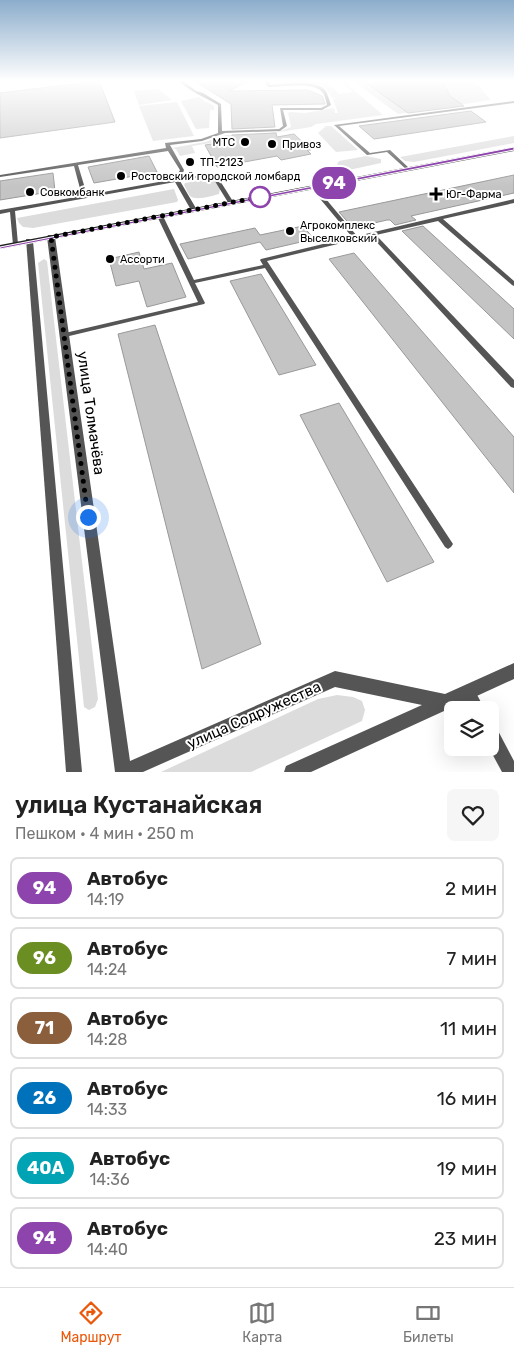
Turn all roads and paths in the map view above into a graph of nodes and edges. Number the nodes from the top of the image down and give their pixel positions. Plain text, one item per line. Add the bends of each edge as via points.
1 (220, 116) edge
2 (283, 116) edge
3 (405, 116) edge
4 (220, 133) junction
5 (169, 149) junction
6 (514, 149) edge
7 (76, 164) junction
8 (407, 169) junction
9 (0, 176) edge
10 (177, 180) junction
11 (313, 187) junction
12 (85, 196) junction
13 (514, 200) edge
14 (231, 203) junction
15 (12, 209) junction
16 (194, 210) junction
17 (0, 212) edge
18 (160, 216) junction
19 (438, 218) junction
20 (372, 234) junction
21 (51, 237) junction
22 (355, 238) junction
23 (29, 241) junction
24 (14, 244) junction
25 (0, 247) edge
26 (267, 266) junction
27 (192, 282) junction
28 (514, 284) edge
29 (64, 335) junction
30 (514, 385) edge
31 (448, 544) dead end
32 (514, 672) edge
33 (468, 692) junction
34 (447, 701) edge
35 (472, 701) edge
36 (444, 702) edge
37 (444, 702) edge
38 (499, 750) edge
39 (74, 772) edge
40 (124, 772) edge
41 (292, 772) edge
42 (511, 772) edge

1 - 4 lane
2 - 4 lane via 285,126 280,130
3 - 8 lane via 336,125 369,154 388,151
4 - 5 lane via 202,140 166,144
5 - 7 lane
5 - 10 lane via 182,170
6 - 8 main road
7 - 9 lane
7 - 12 lane
8 - 11 main road
10 - 12 lane
10 - 14 lane via 215,177
10 - 16 lane
11 - 14 main road
11 - 22 lane
12 - 15 lane
13 - 19 lane
14 - 16 main road
15 - 17 lane
15 - 24 lane
16 - 18 main road
18 - 21 main road
18 - 27 lane
19 - 20 lane
19 - 28 lane
20 - 22 lane
20 - 30 lane
21 - 23 main road
21 - 29 street, улица Толмачёва
22 - 26 lane via 263,260
23 - 24 main road
23 - 39 street
24 - 25 main road
26 - 27 lane
26 - 31 lane
27 - 29 lane via 202,303
29 - 40 street, улица Толмачёва
32 - 33 street
33 - 34 street
33 - 35 street
36 - 40 street, улица Содружества via 335,680
37 - 41 street
38 - 42 street

